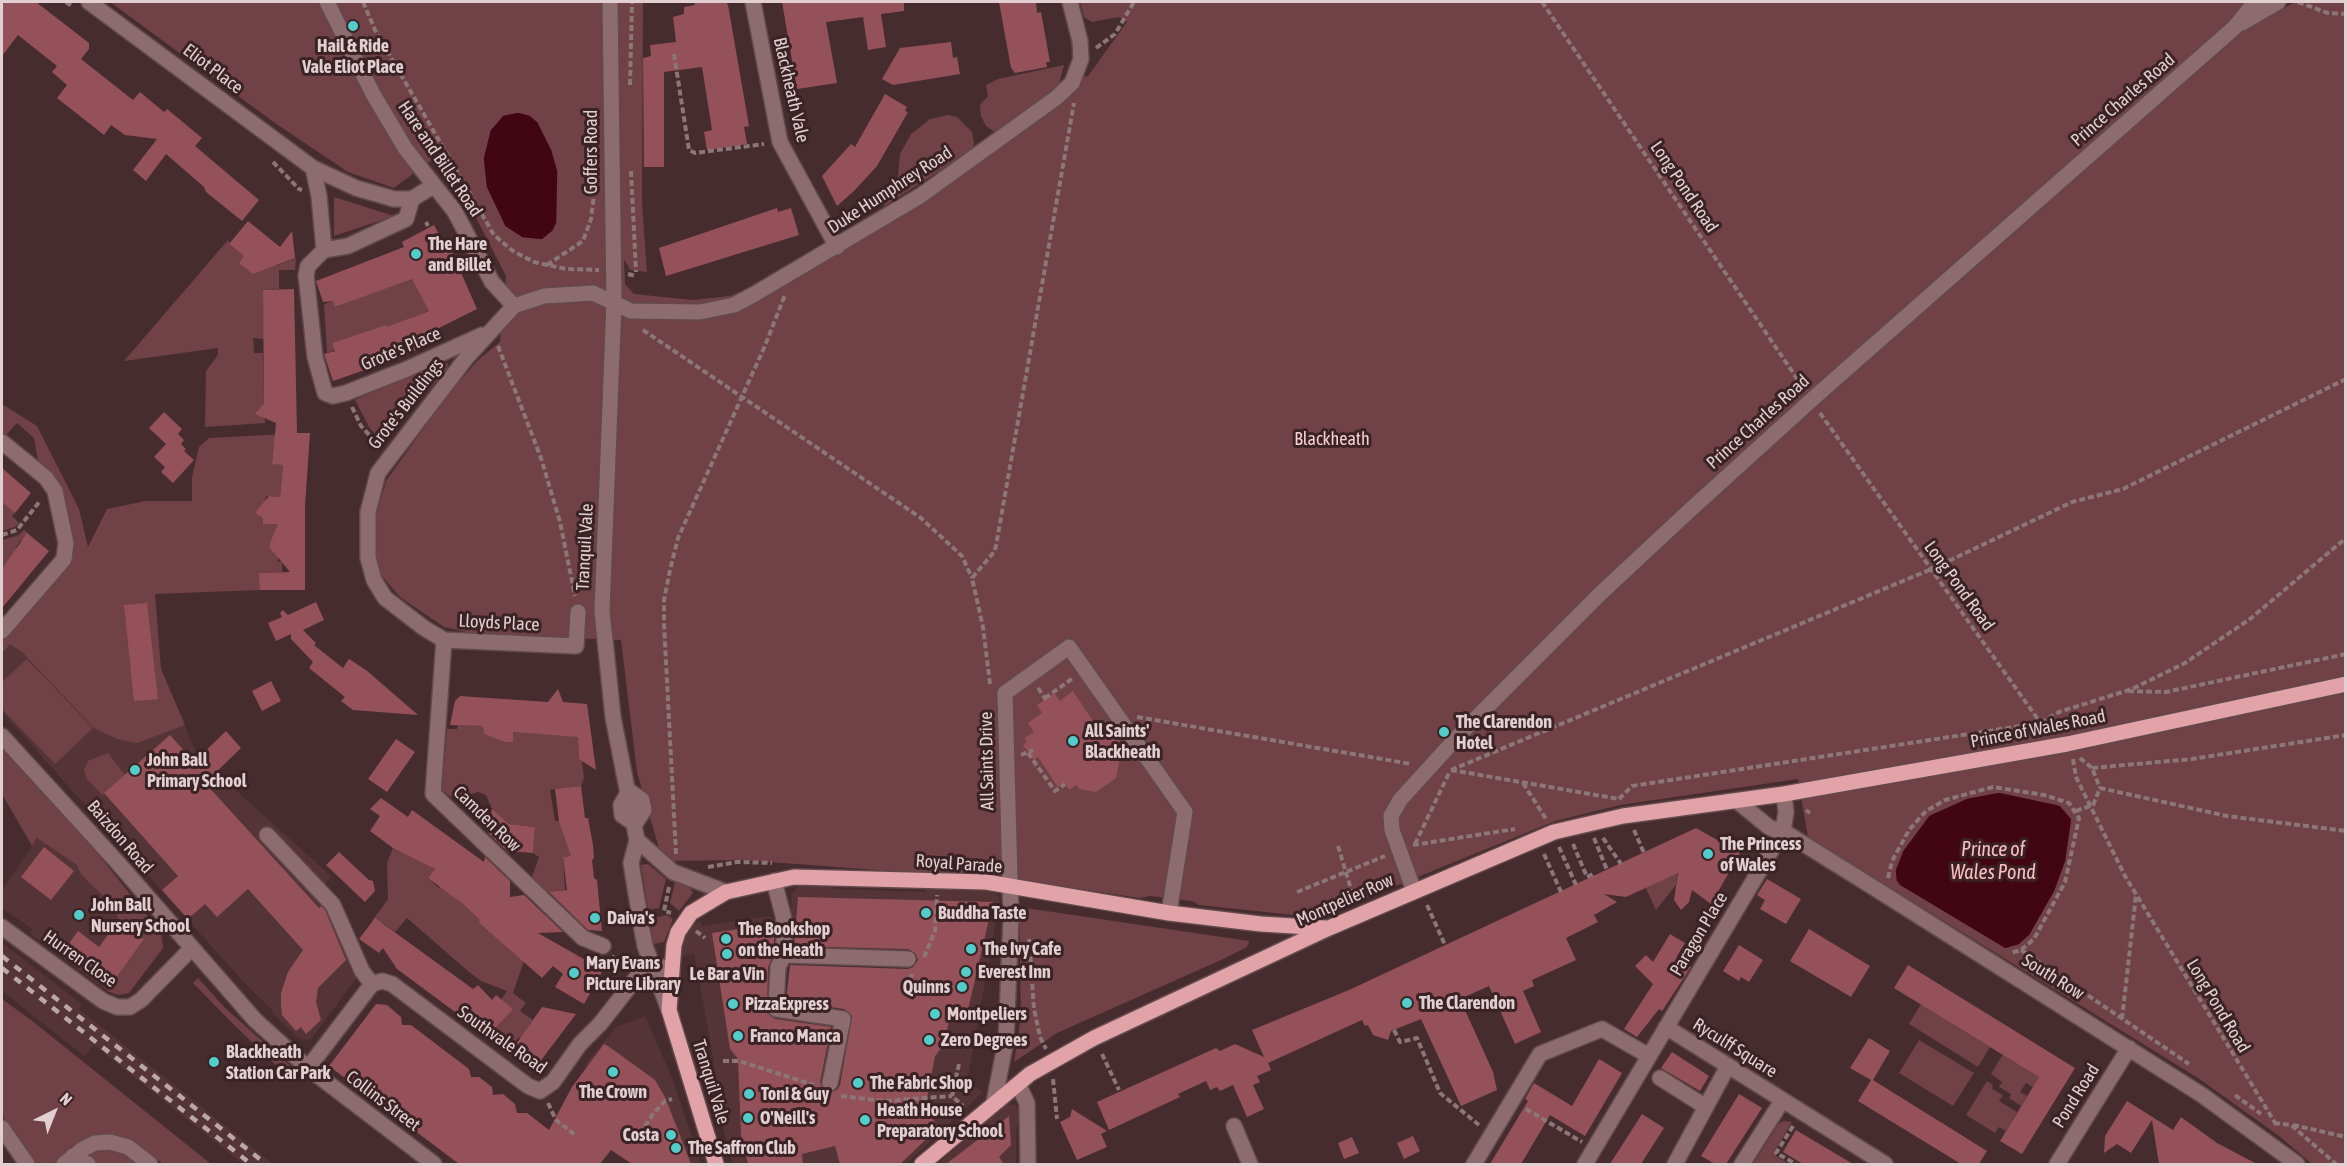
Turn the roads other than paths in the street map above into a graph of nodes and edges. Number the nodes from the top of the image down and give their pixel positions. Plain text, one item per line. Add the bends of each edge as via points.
1 (89, 2) edge
2 (327, 2) edge
3 (610, 2) edge
4 (753, 2) edge
5 (1070, 2) edge
6 (2254, 2) edge
7 (2278, 2) edge
8 (2235, 27) junction
9 (313, 168) junction
10 (433, 186) junction
11 (412, 200) junction
12 (837, 247) junction
13 (324, 249) junction
14 (614, 302) junction
15 (514, 306) junction
16 (494, 338) junction
17 (2, 442) edge
18 (374, 580) joint
19 (578, 612) road end
20 (2, 631) edge
21 (444, 640) junction
22 (2346, 684) edge
23 (2, 736) edge
24 (1784, 794) junction
25 (1737, 801) junction
26 (1783, 831) junction
27 (267, 836) dead end
28 (637, 840) junction
29 (774, 881) junction
30 (1010, 887) junction
31 (1414, 891) junction
32 (726, 892) junction
33 (1169, 913) junction
34 (2, 927) edge
35 (1329, 928) junction
36 (603, 946) dead end
37 (191, 949) junction
38 (784, 955) junction
39 (913, 962) road end
40 (672, 964) junction
41 (654, 971) junction
42 (372, 984) junction
43 (669, 1010) junction
44 (1666, 1028) junction
45 (2129, 1048) junction
46 (1649, 1056) junction
47 (1728, 1066) junction
48 (308, 1068) junction
49 (1660, 1078) dead end
50 (830, 1083) dead end
51 (1018, 1084) junction
52 (1782, 1101) junction
53 (994, 1102) junction
54 (1706, 1107) junction
55 (1234, 1126) dead end
56 (2, 1128) edge
57 (2276, 1155) edge
58 (69, 1160) edge
59 (27, 1164) edge
60 (88, 1164) edge
61 (150, 1164) edge
62 (434, 1164) edge
63 (716, 1164) edge
64 (922, 1164) edge
65 (1028, 1164) edge
66 (1250, 1164) edge
67 (1474, 1164) edge
68 (1585, 1164) edge
69 (1675, 1164) edge
70 (1742, 1164) edge
71 (1885, 1164) edge
72 (2057, 1164) edge
73 (2297, 1164) edge

1 - 9 street, Eliot Place
2 - 10 street, Hare and Billet Road via 373,94
3 - 14 street, Goffers Road
4 - 12 street, Blackheath Vale via 779,139
5 - 12 street, Duke Humphrey Road via 1081,59 1072,82 989,147
6 - 8 street, Prince Charles Road
7 - 8 street, Prince Charles Road
8 - 31 street, Prince Charles Road via 1698,503 1460,734 1400,800 1391,816 1392,830
9 - 11 street, Eliot Place via 370,192
9 - 13 street
10 - 11 street
10 - 15 street, Hare and Billet Road via 454,212 492,282
11 - 13 street via 406,219 348,246
12 - 14 street, Duke Humphrey Road via 753,295 717,309 680,313 631,311
13 - 16 street, Grote's Place via 308,266 306,275 315,357 325,393 346,393
14 - 15 street via 593,292 580,292 544,296
14 - 28 street, Tranquil Vale via 601,593 613,717 629,791 642,800 644,810 634,824
15 - 16 street, Grote's Buildings
16 - 18 street, Grote's Buildings via 378,473 368,512 368,558
17 - 20 street via 46,477 66,543 64,559
18 - 21 street, Lloyds Place via 385,598 400,611
19 - 21 street, Lloyds Place via 576,646
21 - 36 street, Camden Row via 433,794 583,938
22 - 24 main road, Prince of Wales Road via 2067,744
23 - 37 street, Baizdon Road
24 - 25 main road, Prince of Wales Road
24 - 26 street
25 - 26 street, South Row via 1770,828
25 - 31 main road, Montpelier Row via 1577,825 1529,841
26 - 44 street, Paragon Place
26 - 45 street, South Row
27 - 42 street via 333,905 362,971
28 - 32 street via 673,872
28 - 41 street, Tranquil Vale via 631,863 645,946
29 - 30 main road, Royal Parade via 817,878 986,882
29 - 32 main road, Royal Parade
29 - 38 street via 784,919
30 - 33 main road, Royal Parade
30 - 33 street, All Saints Drive via 1005,693 1070,647 1185,812
30 - 53 street via 1006,1041
31 - 35 main road, Montpelier Row
32 - 40 main road, Tranquil Vale via 684,921 674,945
33 - 35 main road, Royal Parade
34 - 37 street, Hurren Close via 103,1001 117,1007 130,1007 141,1000
35 - 51 main road, Montpelier Row via 1094,1038
37 - 48 street, Baizdon Road via 255,1020
38 - 39 street
38 - 50 street via 778,967 776,1009 843,1019
40 - 41 street, Southvale Road
40 - 43 main road, Tranquil Vale
41 - 42 street, Southvale Road via 637,977 553,1082 540,1090 528,1086 393,984
41 - 43 street, Tranquil Vale
42 - 48 street
43 - 63 main road, Tranquil Vale
44 - 46 street, Paragon Place
44 - 47 street, Ryculff Square
45 - 57 street, South Row via 2202,1095
45 - 72 street, Pond Road
46 - 67 street via 1609,1032 1595,1030 1540,1054
46 - 68 street, Paragon Place
47 - 52 street, Ryculff Square
47 - 54 street
48 - 62 street, Collins Street
49 - 54 street
51 - 53 main road, Montpelier Row
51 - 65 street via 1027,1103
52 - 70 street, Ryculff Square
52 - 71 street, Ryculff Square
53 - 64 main road, Montpelier Row
54 - 69 street
55 - 66 street
56 - 59 street
57 - 73 street, South Row
58 - 60 street
58 - 61 street via 94,1143 110,1142 128,1147

